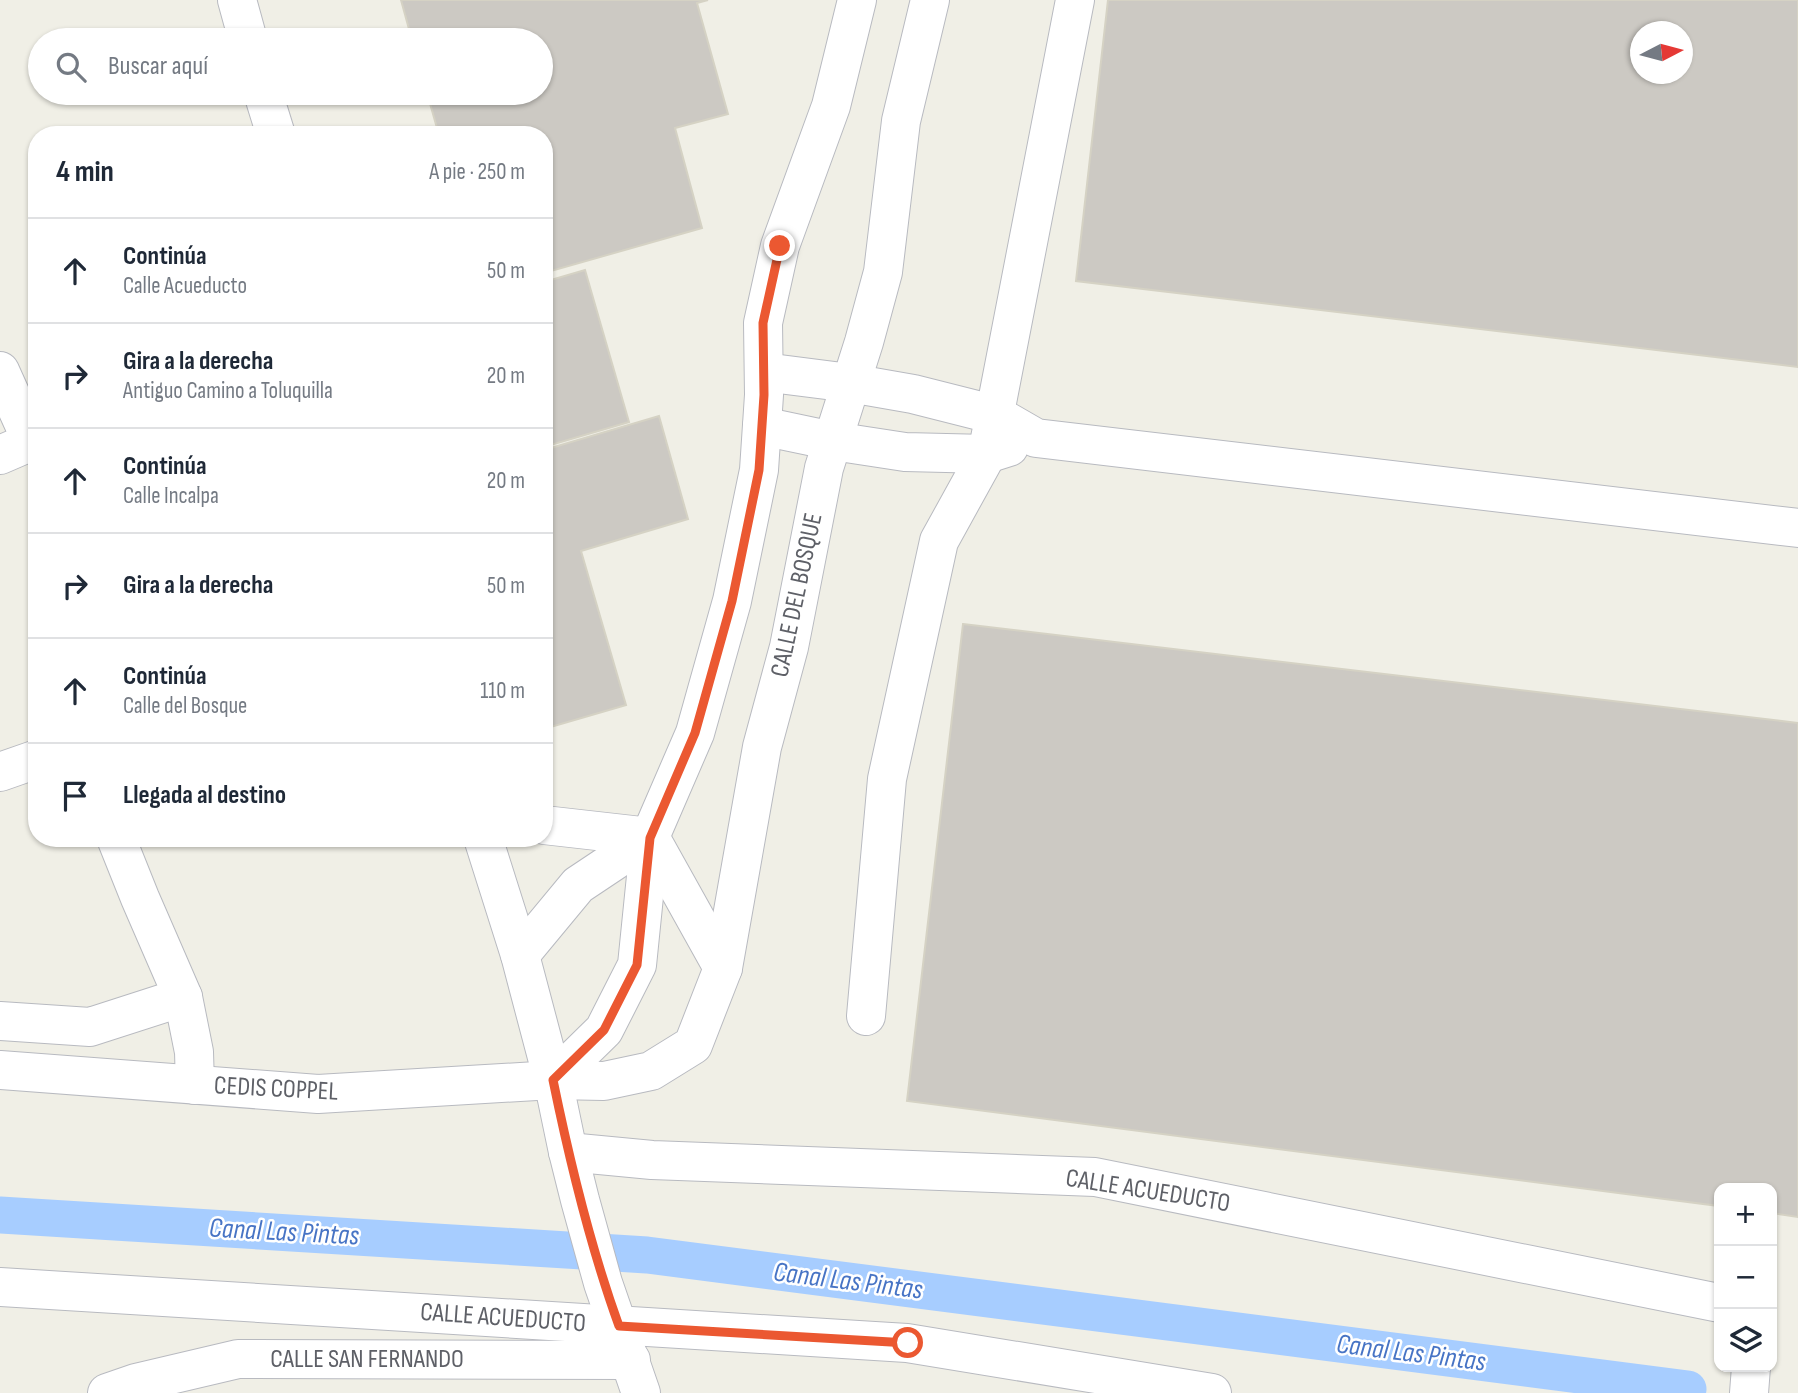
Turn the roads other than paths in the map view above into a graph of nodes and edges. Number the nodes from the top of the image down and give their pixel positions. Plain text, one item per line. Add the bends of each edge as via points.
1 (237, 0) edge
2 (857, 0) edge
3 (930, 0) edge
4 (1075, 0) edge
5 (245, 28) edge
6 (266, 105) edge
7 (272, 126) edge
8 (0, 371) edge
9 (764, 372) junction
10 (850, 383) junction
11 (996, 415) junction
12 (762, 426) junction
13 (1036, 438) junction
14 (833, 441) junction
15 (23, 445) edge
16 (987, 454) junction
17 (1798, 528) edge
18 (28, 762) edge
19 (0, 772) edge
20 (553, 826) edge
21 (650, 838) junction
22 (120, 847) edge
23 (486, 847) edge
24 (520, 955) junction
25 (723, 968) junction
26 (183, 997) junction
27 (866, 1016) dead end
28 (0, 1021) edge
29 (0, 1070) edge
30 (553, 1080) junction
31 (195, 1085) junction
32 (568, 1152) junction
33 (0, 1287) edge
34 (1714, 1302) edge
35 (631, 1360) edge
36 (1751, 1372) edge
37 (107, 1393) edge
38 (1212, 1393) edge
39 (1749, 1393) edge

1 - 5 street
2 - 9 street via 831,106 780,246 763,323
3 - 10 street, CALLE DEL BOSQUE via 901,121 883,272
4 - 11 street
6 - 7 street
8 - 15 street
9 - 10 street
9 - 12 street
10 - 11 street
10 - 14 street, CALLE DEL BOSQUE
11 - 13 street
11 - 16 street
12 - 14 street
12 - 21 street via 759,470 732,601 695,733
13 - 16 street
13 - 17 street
14 - 16 street via 905,452
14 - 25 street, CALLE DEL BOSQUE via 789,647 762,747
16 - 27 street via 939,541 887,779
18 - 19 street
20 - 21 street
21 - 24 street via 578,885
21 - 25 street
21 - 30 street via 637,965 604,1030
22 - 26 street
23 - 24 street
24 - 30 street
25 - 30 street, CALLE DEL BOSQUE via 693,1045 651,1071 604,1081
26 - 28 street via 90,1027
26 - 31 street
29 - 31 street, CEDIS COPPEL
30 - 31 street, CEDIS COPPEL via 318,1094
30 - 32 street
32 - 34 street, CALLE ACUEDUCTO via 652,1160 1095,1177
32 - 35 street via 603,1283
33 - 35 street, CALLE ACUEDUCTO
35 - 37 street, CALLE SAN FERNANDO via 239,1359
35 - 38 street, CALLE ACUEDUCTO via 908,1343
36 - 39 street

